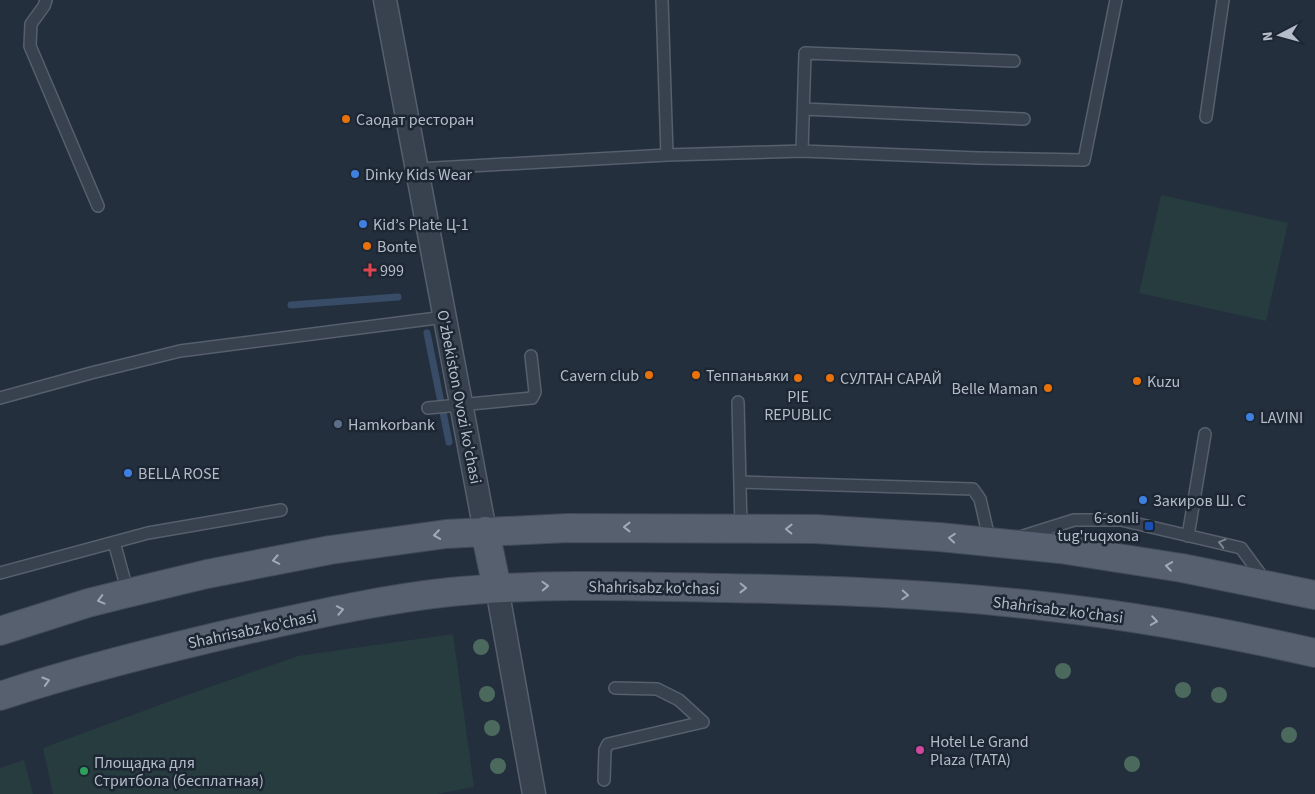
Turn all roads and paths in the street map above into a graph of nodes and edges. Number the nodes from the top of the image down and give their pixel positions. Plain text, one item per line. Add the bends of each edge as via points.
1 (46, 0) edge
2 (385, 0) edge
3 (662, 0) edge
4 (1116, 0) edge
5 (1223, 0) edge
6 (1014, 61) dead end
7 (804, 109) junction
8 (1206, 117) dead end
9 (1024, 119) dead end
10 (802, 151) junction
11 (667, 156) junction
12 (417, 170) junction
13 (98, 206) dead end
14 (445, 317) junction
15 (531, 356) dead end
16 (0, 398) edge
17 (738, 402) dead end
18 (462, 405) junction
19 (428, 408) dead end
20 (1205, 434) dead end
21 (740, 482) junction
22 (281, 510) dead end
23 (741, 528) junction
24 (485, 530) junction
25 (1188, 536) junction
26 (114, 542) junction
27 (995, 542) junction
28 (0, 573) edge
29 (1269, 585) junction
30 (497, 588) junction
31 (128, 593) junction
32 (1315, 595) edge
33 (0, 631) edge
34 (1315, 653) edge
35 (615, 688) dead end
36 (0, 696) edge
37 (604, 780) dead end
38 (534, 794) edge

1 - 13 lane via 31,24 30,46
2 - 12 street, O'zbekiston Ovozi ko'chasi
3 - 11 lane
4 - 10 lane via 1084,160
5 - 8 lane
6 - 7 lane via 805,53
7 - 9 lane
7 - 10 lane
10 - 11 lane
11 - 12 lane
12 - 14 street, O'zbekiston Ovozi ko'chasi
14 - 16 lane via 180,351
14 - 18 street, O'zbekiston Ovozi ko'chasi
15 - 18 lane via 535,392 532,398
17 - 21 lane
18 - 19 lane
18 - 24 street, O'zbekiston Ovozi ko'chasi
20 - 25 lane
21 - 23 lane
21 - 27 lane via 973,489
22 - 26 lane
23 -> 24 main road
27 -> 23 main road via 851,531
24 - 30 main road, O'zbekiston Ovozi ko'chasi
24 -> 31 main road via 330,550
25 - 27 lane via 1120,520 1074,520
29 -> 25 lane via 1241,548
26 - 28 lane
26 - 31 lane
29 -> 27 main road via 1164,565
29 - 32 main road
30 -> 34 main road, Shahrisabz ko'chasi via 650,586 932,596 1051,606 1137,618
36 -> 30 main road, Shahrisabz ko'chasi via 106,664 278,623 394,600
30 - 38 street, O'zbekiston Ovozi ko'chasi
31 -> 33 main road
35 - 37 lane via 657,689 679,700 703,722 608,744

